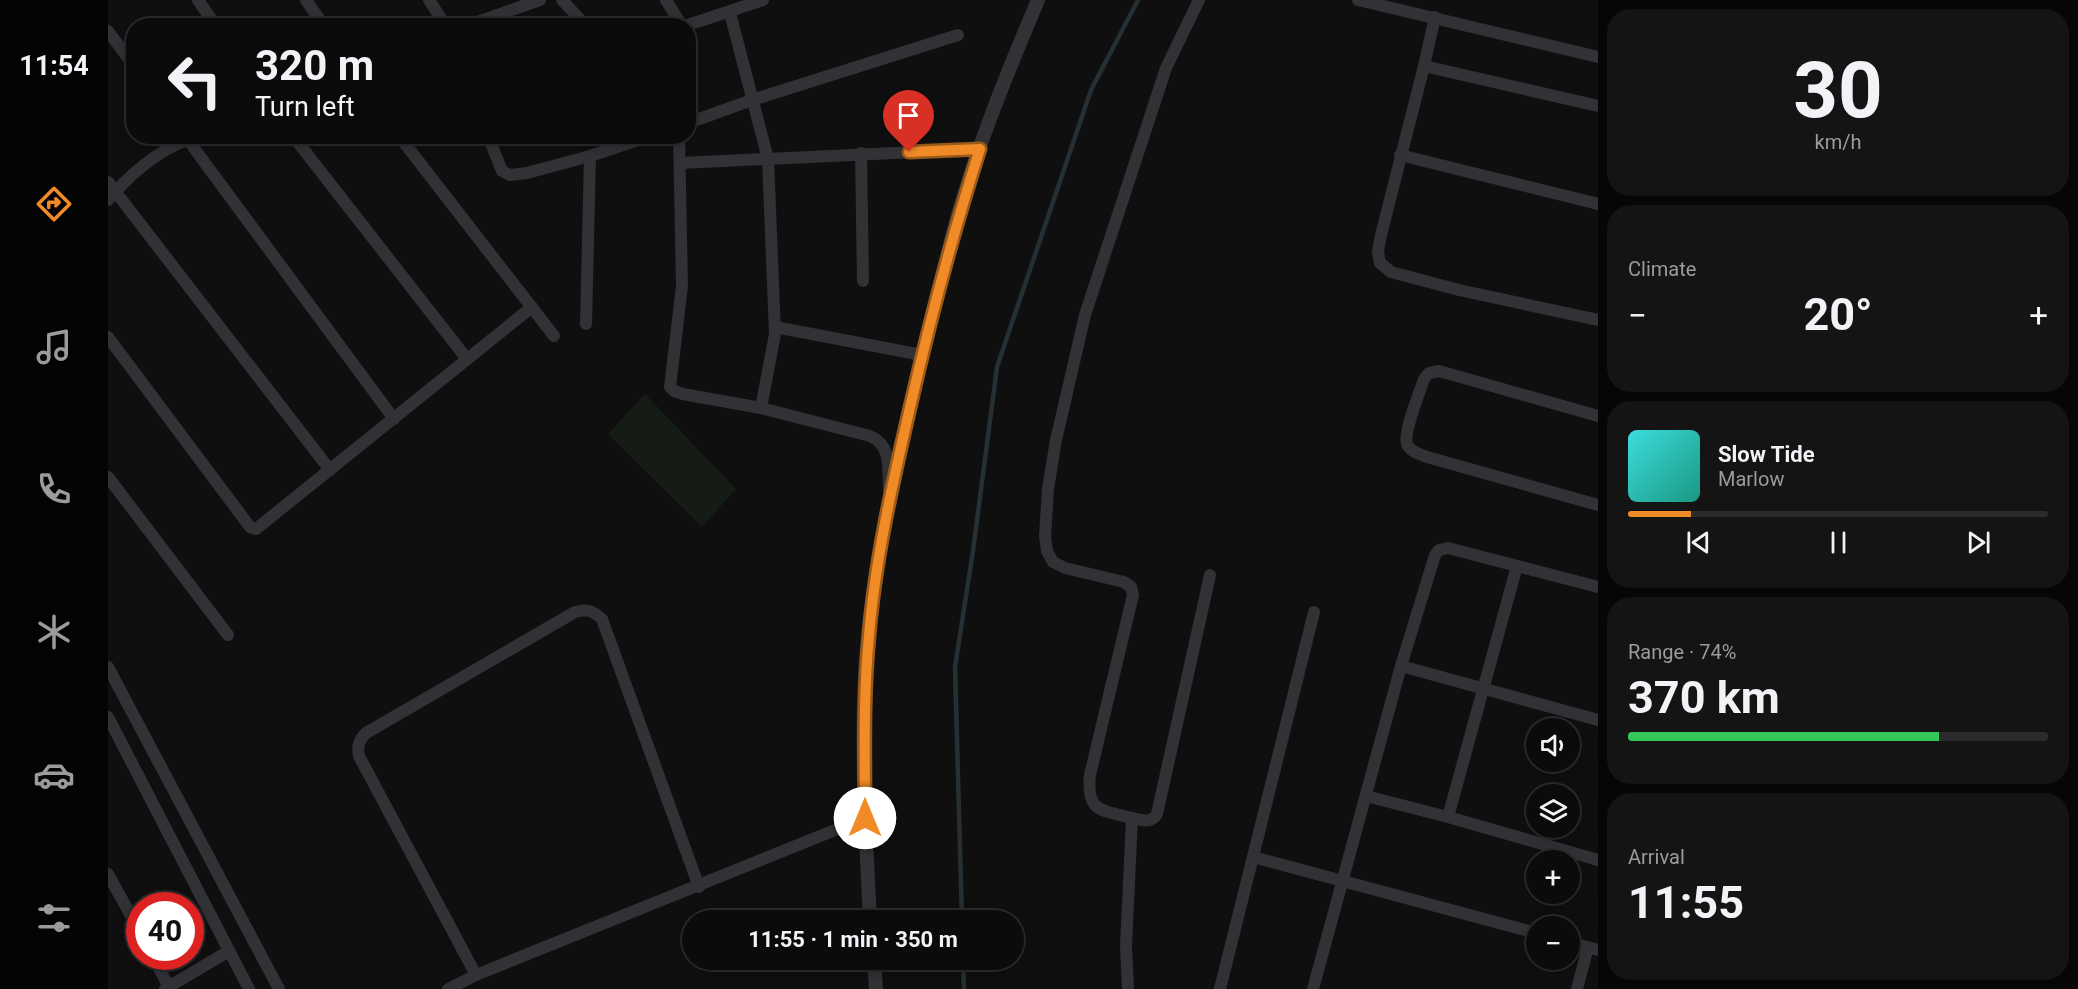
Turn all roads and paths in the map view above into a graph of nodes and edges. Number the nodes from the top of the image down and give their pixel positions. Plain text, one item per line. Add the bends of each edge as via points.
1 (199, 0) edge
2 (306, 0) edge
3 (429, 0) edge
4 (540, 0) edge
5 (562, 0) edge
6 (666, 0) edge
7 (763, 0) edge
8 (1038, 0) edge
9 (1199, 0) edge
10 (1358, 0) edge
11 (730, 13) junction
12 (1435, 17) junction
13 (211, 18) edge
14 (318, 18) edge
15 (441, 18) edge
16 (489, 18) edge
17 (579, 18) edge
18 (678, 18) edge
19 (696, 23) edge
20 (108, 31) edge
21 (958, 35) dead end
22 (126, 55) edge
23 (1598, 57) edge
24 (1424, 66) junction
25 (752, 100) junction
26 (1598, 106) edge
27 (696, 120) edge
28 (178, 144) edge
29 (195, 144) edge
30 (299, 144) edge
31 (405, 144) edge
32 (491, 144) edge
33 (626, 144) edge
34 (680, 144) edge
35 (980, 149) junction
36 (861, 153) junction
37 (1400, 155) junction
38 (590, 156) junction
39 (768, 159) junction
40 (681, 163) junction
41 (110, 191) edge
42 (1598, 204) edge
43 (863, 281) dead end
44 (532, 307) junction
45 (1598, 320) edge
46 (586, 324) dead end
47 (775, 327) junction
48 (554, 336) dead end
49 (108, 337) edge
50 (922, 355) junction
51 (467, 359) junction
52 (761, 408) junction
53 (1598, 416) edge
54 (394, 419) junction
55 (330, 470) junction
56 (108, 477) edge
57 (890, 496) junction
58 (1598, 506) edge
59 (1517, 566) junction
60 (1210, 575) dead end
61 (1598, 587) edge
62 (1314, 612) dead end
63 (228, 635) dead end
64 (1401, 666) junction
65 (108, 667) edge
66 (1484, 689) junction
67 (108, 717) edge
68 (1598, 720) edge
69 (1366, 796) junction
70 (1448, 817) junction
71 (865, 818) junction
72 (1132, 818) junction
73 (1253, 857) junction
74 (1598, 860) edge
75 (108, 874) edge
76 (1342, 882) junction
77 (699, 887) junction
78 (111, 889) edge
79 (869, 910) edge
80 (126, 911) edge
81 (1526, 930) edge
82 (1593, 949) edge
83 (229, 951) junction
84 (159, 970) edge
85 (875, 970) edge
86 (476, 975) junction
87 (167, 988) edge
88 (249, 989) edge
89 (279, 989) edge
90 (448, 989) edge
91 (876, 989) edge
92 (1128, 989) edge
93 (1220, 989) edge
94 (1313, 989) edge
95 (1577, 989) edge

1 - 13 street
2 - 14 street
3 - 15 street
4 - 16 street
5 - 17 street
6 - 18 street
7 - 11 street
8 - 35 street
9 - 72 street via 1166,68 1085,315 1048,489 1045,536 1053,562 1131,587 1133,595 1088,790 1090,800 1098,808
10 - 12 street
11 - 19 street
11 - 25 street
12 - 23 street
12 - 24 street
20 - 22 street
21 - 25 street
24 - 26 street
24 - 37 street
25 - 27 street
25 - 39 street
28 - 41 street via 162,151
29 - 54 street
30 - 51 street
31 - 44 street
32 - 38 street via 502,171 510,175
33 - 38 street
34 - 40 street
35 - 36 street
35 - 50 street via 958,216
36 - 39 street
36 - 43 street
37 - 42 street
37 - 45 street via 1378,251 1380,263 1391,272 1459,290
38 - 46 street
39 - 40 street
39 - 47 street
40 - 52 street via 682,286 670,387 683,394
41 - 55 street
44 - 48 street
44 - 51 street
47 - 50 street
47 - 52 street
49 - 55 street via 250,527 262,527
50 - 57 street
51 - 54 street
52 - 57 street via 879,440 887,453
53 - 58 street via 1439,371 1424,379 1407,442 1411,449 1427,457
54 - 55 street
56 - 63 street
57 - 71 street via 865,675
59 - 61 street
59 - 64 street via 1448,548 1439,550
59 - 66 street
60 - 72 street via 1157,814 1149,821
62 - 73 street
64 - 66 street
64 - 69 street
65 - 89 street
66 - 68 street
66 - 70 street
67 - 83 street
69 - 70 street
69 - 76 street
70 - 74 street
71 - 77 street
71 - 79 street
72 - 92 street
73 - 76 street
73 - 93 street
75 - 78 street
76 - 81 street
76 - 94 street
77 - 86 street
77 - 86 street via 602,619 586,609 575,612 366,733 357,747
78 - 80 street
82 - 95 street
83 - 87 street
83 - 88 street
84 - 87 street
85 - 91 street
86 - 90 street

